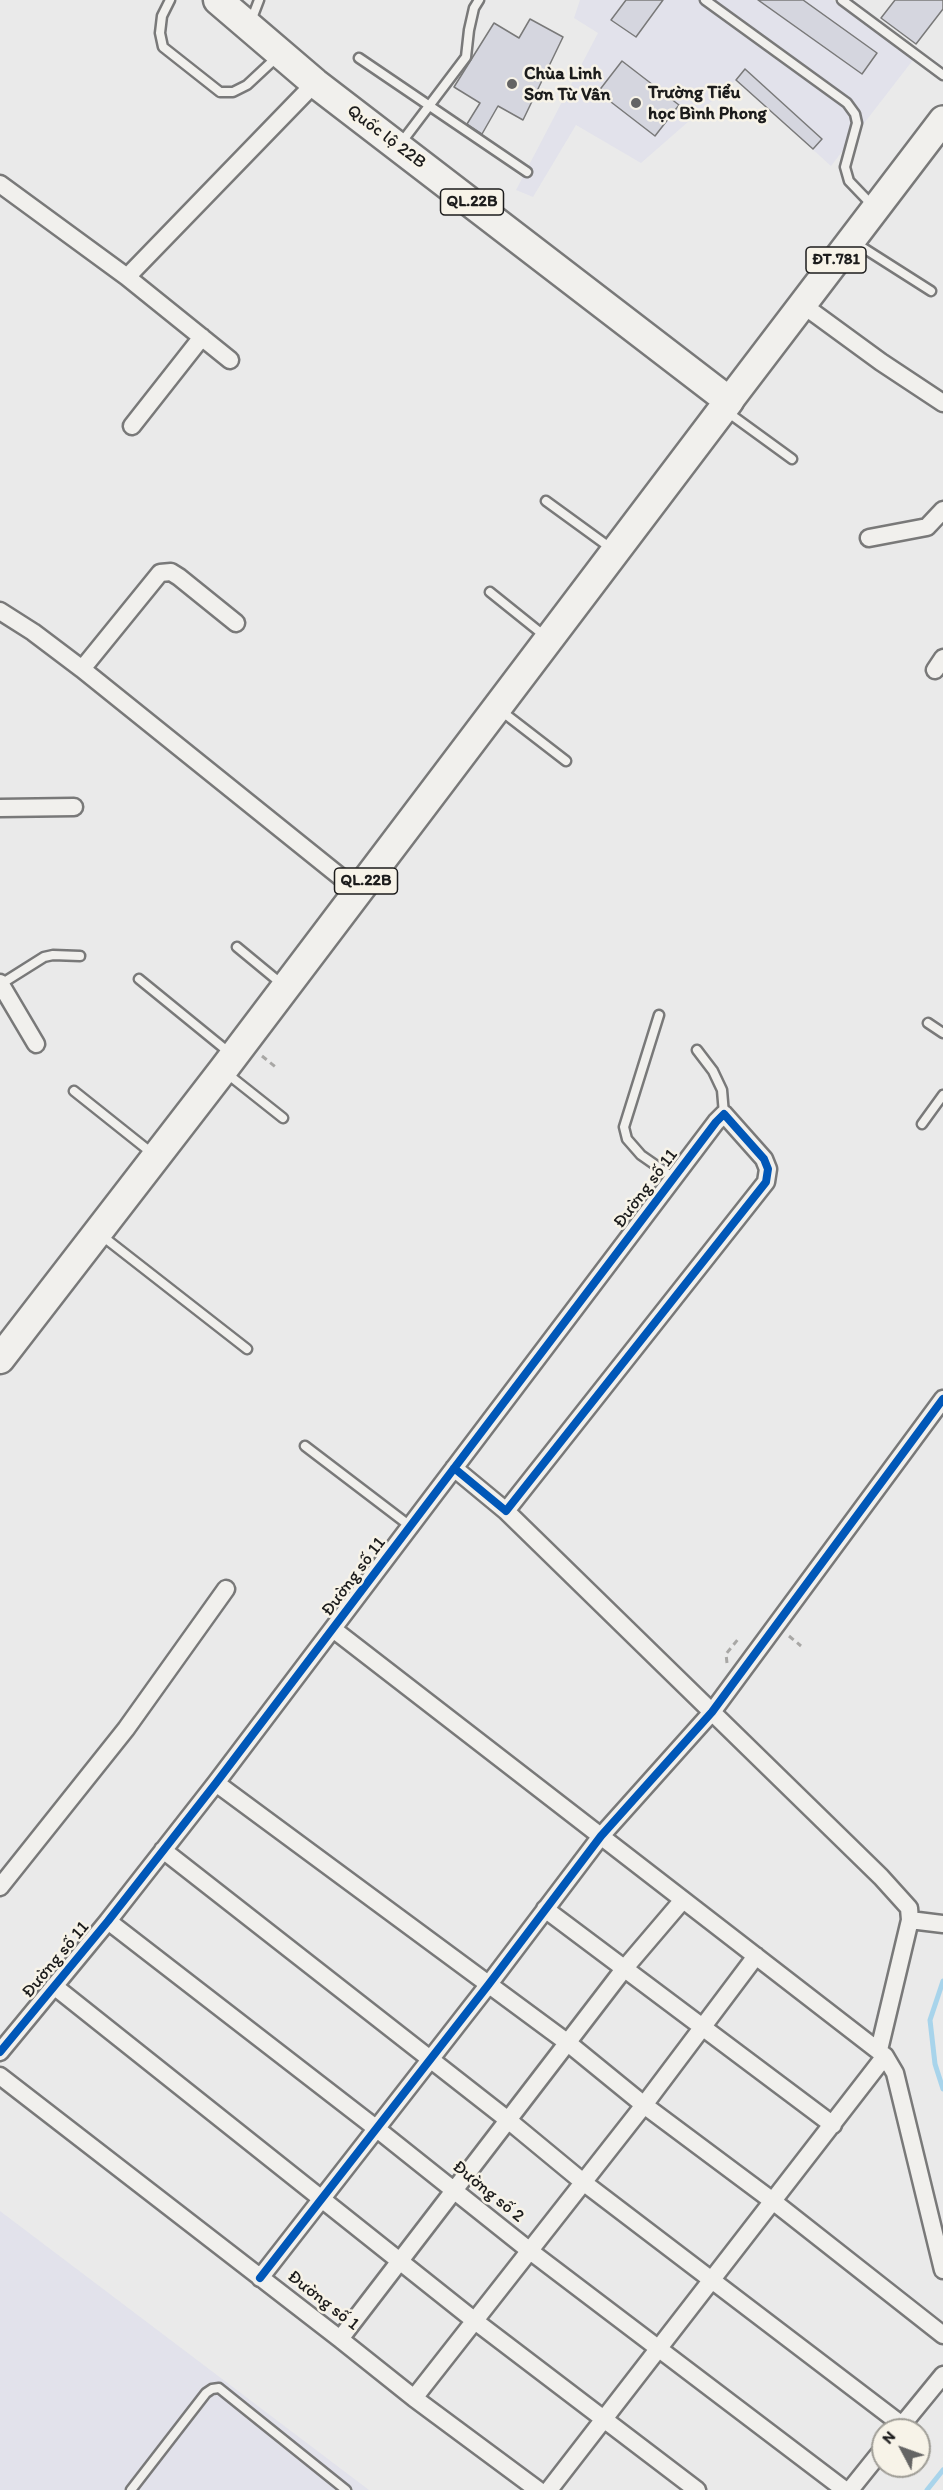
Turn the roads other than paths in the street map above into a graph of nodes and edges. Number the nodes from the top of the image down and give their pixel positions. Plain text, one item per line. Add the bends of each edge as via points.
1 (170, 0) edge
2 (218, 0) edge
3 (259, 0) edge
4 (479, 0) edge
5 (705, 0) edge
6 (842, 0) edge
7 (249, 27) junction
8 (280, 53) junction
9 (359, 58) dead end
10 (943, 75) edge
11 (315, 83) junction
12 (430, 105) junction
13 (943, 120) edge
14 (399, 146) junction
15 (527, 172) dead end
16 (0, 184) edge
17 (875, 209) junction
18 (851, 240) junction
19 (127, 277) junction
20 (931, 291) dead end
21 (803, 305) junction
22 (202, 337) junction
23 (230, 360) dead end
24 (943, 403) edge
25 (726, 405) junction
26 (132, 426) dead end
27 (792, 459) dead end
28 (546, 501) dead end
29 (943, 510) edge
30 (869, 538) dead end
31 (615, 551) junction
32 (490, 592) dead end
33 (0, 611) edge
34 (236, 623) dead end
35 (549, 639) junction
36 (82, 669) junction
37 (497, 708) junction
38 (566, 761) dead end
39 (74, 807) dead end
40 (0, 808) edge
41 (358, 891) junction
42 (237, 947) dead end
43 (80, 956) dead end
44 (139, 979) dead end
45 (0, 983) edge
46 (285, 987) junction
47 (659, 1014) dead end
48 (928, 1023) dead end
49 (943, 1033) edge
50 (36, 1044) dead end
51 (697, 1050) dead end
52 (228, 1063) junction
53 (74, 1091) dead end
54 (943, 1095) edge
55 (724, 1114) junction
56 (283, 1118) dead end
57 (922, 1124) dead end
58 (156, 1157) junction
59 (674, 1178) junction
60 (98, 1233) junction
61 (247, 1349) dead end
62 (0, 1359) edge
63 (943, 1399) edge
64 (305, 1446) dead end
65 (454, 1468) junction
66 (506, 1511) junction
67 (410, 1526) junction
68 (225, 1589) dead end
69 (333, 1629) junction
70 (712, 1712) junction
71 (216, 1783) junction
72 (601, 1836) junction
73 (163, 1850) junction
74 (0, 1887) edge
75 (682, 1901) junction
76 (545, 1909) junction
77 (910, 1920) junction
78 (108, 1921) junction
79 (943, 1924) edge
80 (756, 1956) junction
81 (624, 1969) junction
82 (489, 1984) junction
83 (54, 1986) junction
84 (702, 2028) junction
85 (568, 2043) junction
86 (0, 2052) edge
87 (882, 2053) junction
88 (430, 2059) junction
89 (0, 2076) edge
90 (644, 2105) junction
91 (508, 2120) junction
92 (833, 2125) junction
93 (377, 2129) junction
94 (584, 2182) junction
95 (454, 2190) junction
96 (322, 2199) junction
97 (774, 2202) junction
98 (530, 2251) junction
99 (400, 2260) junction
100 (943, 2270) edge
101 (260, 2278) junction
102 (713, 2279) junction
103 (475, 2321) junction
104 (943, 2335) edge
105 (340, 2338) junction
106 (659, 2349) junction
107 (943, 2375) edge
108 (414, 2398) junction
109 (887, 2418) edge
110 (908, 2418) edge
111 (604, 2420) junction
112 (871, 2464) edge
113 (131, 2490) edge
114 (346, 2490) edge
115 (538, 2490) edge
116 (549, 2490) edge
117 (697, 2490) edge
118 (845, 2490) edge
119 (850, 2490) edge

1 - 8 lane via 162,16 163,47 220,92 247,86
2 - 7 highway, Quốc lộ 22B / QL.22B
3 - 7 lane
4 - 12 lane via 469,30 466,57
5 - 17 lane via 847,103 857,123 845,167 849,181
6 - 10 lane
7 - 8 highway, Quốc lộ 22B / QL.22B
8 - 11 highway, Quốc lộ 22B / QL.22B
9 - 12 lane
11 - 14 highway, Quốc lộ 22B / QL.22B
11 - 19 street
12 - 14 lane
12 - 15 lane
13 - 17 main road, ĐT.781
14 - 25 highway, Quốc lộ 22B / QL.22B
16 - 19 street
17 - 18 main road, ĐT.781
18 - 20 lane
18 - 21 main road, ĐT.781
19 - 22 street
21 - 24 street
21 - 25 main road, ĐT.781
22 - 23 street
22 - 26 street
25 - 27 lane
25 - 31 highway, QL.22B
28 - 31 lane
29 - 30 street via 927,527
31 - 35 highway, QL.22B
32 - 35 lane
33 - 36 street
34 - 36 street via 179,577 171,572 160,573
35 - 37 highway, QL.22B
36 - 41 street
37 - 38 lane
37 - 41 highway, QL.22B
39 - 40 street
41 - 46 highway, QL.22B
42 - 46 lane
43 - 45 lane via 44,957
44 - 52 lane
45 - 50 street
46 - 52 highway, QL.22B
47 - 59 lane via 624,1127 627,1139 641,1155
48 - 49 lane
51 - 55 lane via 722,1090
52 - 56 lane
52 - 58 highway, QL.22B
53 - 58 lane
54 - 57 lane
55 - 59 street, Đường số 11
55 - 66 street via 764,1159 768,1169 766,1182
58 - 60 highway, QL.22B
59 - 65 street, Đường số 11
60 - 61 lane
60 - 62 highway, QL.22B
63 - 70 street
64 - 67 lane
65 - 66 street
65 - 67 street, Đường số 11
66 - 70 street
67 - 69 street, Đường số 11
68 - 74 street via 126,1729
69 - 71 street, Đường số 11
69 - 72 street
70 - 72 street
70 - 77 street via 896,1893 909,1908
71 - 73 street, Đường số 11
71 - 82 street
72 - 75 street
72 - 76 street
73 - 78 street, Đường số 11
73 - 88 street
75 - 80 street
75 - 81 street
76 - 81 street
76 - 82 street
77 - 79 street
77 - 87 street
78 - 83 street, Đường số 11
78 - 93 street, Đường số 2
80 - 84 street
80 - 87 street
81 - 84 street
81 - 85 street
82 - 85 street
82 - 88 street
83 - 86 street, Đường số 11
83 - 96 street
84 - 90 street
84 - 92 street
85 - 90 street
85 - 91 street
87 - 92 street
87 - 100 street via 895,2073
88 - 91 street
88 - 93 street
89 - 101 street, Đường số 1
90 - 94 street
90 - 97 street
91 - 94 street
91 - 95 street
92 - 97 street
93 - 95 street, Đường số 2
93 - 96 street
94 - 98 street
94 - 102 street
95 - 98 street, Đường số 2
95 - 99 street
96 - 99 street
96 - 101 street
97 - 102 street
97 - 104 street
98 - 103 street
98 - 106 street, Đường số 2
99 - 103 street
99 - 105 street
101 - 105 street, Đường số 1
102 - 106 street
102 - 109 street
103 - 108 street
103 - 111 street
105 - 108 street, Đường số 1
106 - 111 street
106 - 118 street, Đường số 2
107 - 110 street
108 - 115 street, Đường số 1
111 - 116 street
111 - 117 street
112 - 119 street
113 - 114 lane via 206,2393 219,2388

